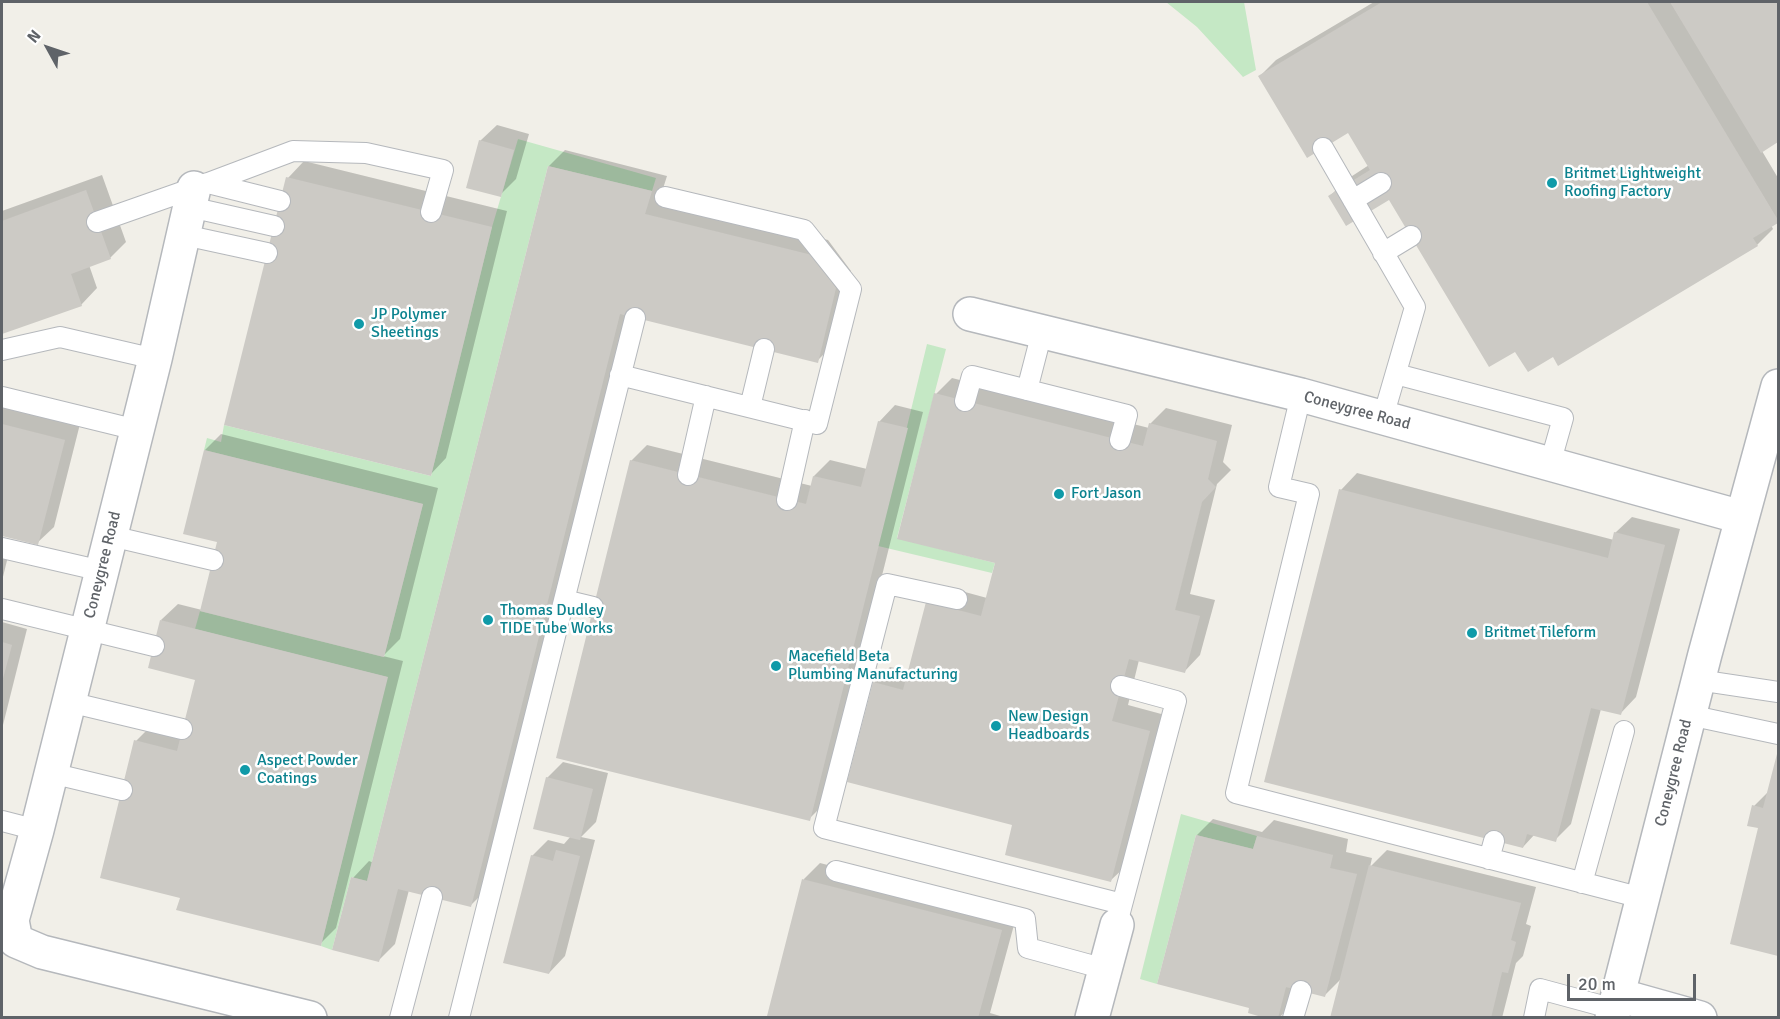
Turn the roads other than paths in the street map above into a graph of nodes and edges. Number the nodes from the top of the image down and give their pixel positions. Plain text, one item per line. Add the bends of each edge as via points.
1 (1323, 148) dead end
2 (1381, 183) dead end
3 (665, 197) dead end
4 (1353, 200) junction
5 (280, 201) dead end
6 (194, 203) junction
7 (431, 212) dead end
8 (97, 222) dead end
9 (274, 226) dead end
10 (1411, 236) dead end
11 (267, 253) dead end
12 (1383, 253) junction
13 (970, 314) dead end
14 (635, 318) dead end
15 (1042, 332) junction
16 (764, 349) dead end
17 (2, 350) edge
18 (155, 359) junction
19 (619, 361) junction
20 (1396, 374) junction
21 (1779, 386) edge
22 (1027, 390) junction
23 (1301, 395) junction
24 (706, 396) junction
25 (2, 397) edge
26 (965, 401) dead end
27 (750, 407) junction
28 (1383, 417) junction
29 (805, 420) junction
30 (137, 430) junction
31 (1120, 440) dead end
32 (1550, 464) junction
33 (688, 475) dead end
34 (787, 500) dead end
35 (1741, 517) junction
36 (111, 536) junction
37 (2, 548) edge
38 (213, 560) dead end
39 (102, 571) junction
40 (957, 599) dead end
41 (564, 600) junction
42 (593, 607) dead end
43 (2, 609) edge
44 (87, 629) junction
45 (154, 646) dead end
46 (1698, 680) junction
47 (1121, 686) dead end
48 (1779, 692) edge
49 (69, 702) junction
50 (1689, 715) junction
51 (182, 729) dead end
52 (1624, 731) dead end
53 (1779, 734) edge
54 (51, 773) junction
55 (122, 790) dead end
56 (2, 821) edge
57 (37, 830) junction
58 (836, 871) dead end
59 (1582, 883) junction
60 (432, 897) dead end
61 (1642, 898) junction
62 (9, 902) edge
63 (1119, 914) junction
64 (9, 953) edge
65 (1105, 969) junction
66 (1301, 991) dead end
67 (1615, 1007) edge
68 (310, 1017) edge
69 (400, 1017) edge
70 (459, 1017) edge
71 (1092, 1017) edge
72 (1293, 1017) edge
73 (1534, 1017) edge
74 (1700, 1017) edge

1 - 4 lane
2 - 4 lane
3 - 29 lane via 804,230 852,290 817,424
4 - 12 lane
5 - 6 lane
6 - 7 lane via 293,151 366,153 443,170
6 - 8 lane
6 - 9 lane
6 - 11 lane
6 - 18 street, Coneygree Road
10 - 12 lane
12 - 20 lane via 1415,308
13 - 15 street, Coneygree Road
14 - 19 lane
15 - 22 lane
15 - 23 street, Coneygree Road
16 - 27 lane
17 - 18 lane via 60,337
18 - 30 street, Coneygree Road
19 - 24 lane
19 - 41 lane
20 - 28 lane
20 - 32 lane via 1563,418
21 - 35 street, Coneygree Road
22 - 26 lane via 972,376
22 - 31 lane via 1127,415
23 - 28 street, Coneygree Road
23 - 59 lane via 1279,487 1309,494 1236,793 1491,850
24 - 27 lane
24 - 33 lane
25 - 30 lane
27 - 29 lane
28 - 32 street, Coneygree Road
29 - 34 lane
30 - 36 street, Coneygree Road
32 - 35 street, Coneygree Road
35 - 46 street, Coneygree Road
36 - 38 lane
36 - 39 street, Coneygree Road
37 - 39 lane
39 - 44 street, Coneygree Road
40 - 63 lane via 886,584 853,735 824,828
41 - 42 lane
41 - 70 lane
43 - 44 lane
44 - 45 lane
44 - 49 street, Coneygree Road
46 - 48 lane
46 - 50 street, Coneygree Road
47 - 63 lane via 1176,701
49 - 51 lane
49 - 54 street, Coneygree Road
50 - 53 lane
50 - 61 street, Coneygree Road
52 - 59 lane
54 - 55 lane
54 - 57 street, Coneygree Road
56 - 57 lane
57 - 62 street, Coneygree Road
58 - 65 lane via 1025,919 1028,948
59 - 61 lane
60 - 69 lane
61 - 67 street, Coneygree Road
62 - 64 street, Coneygree Road
63 - 65 street
64 - 68 street, Coneygree Road via 42,952
65 - 71 street
66 - 72 lane
67 - 73 lane via 1540,989
67 - 74 street

